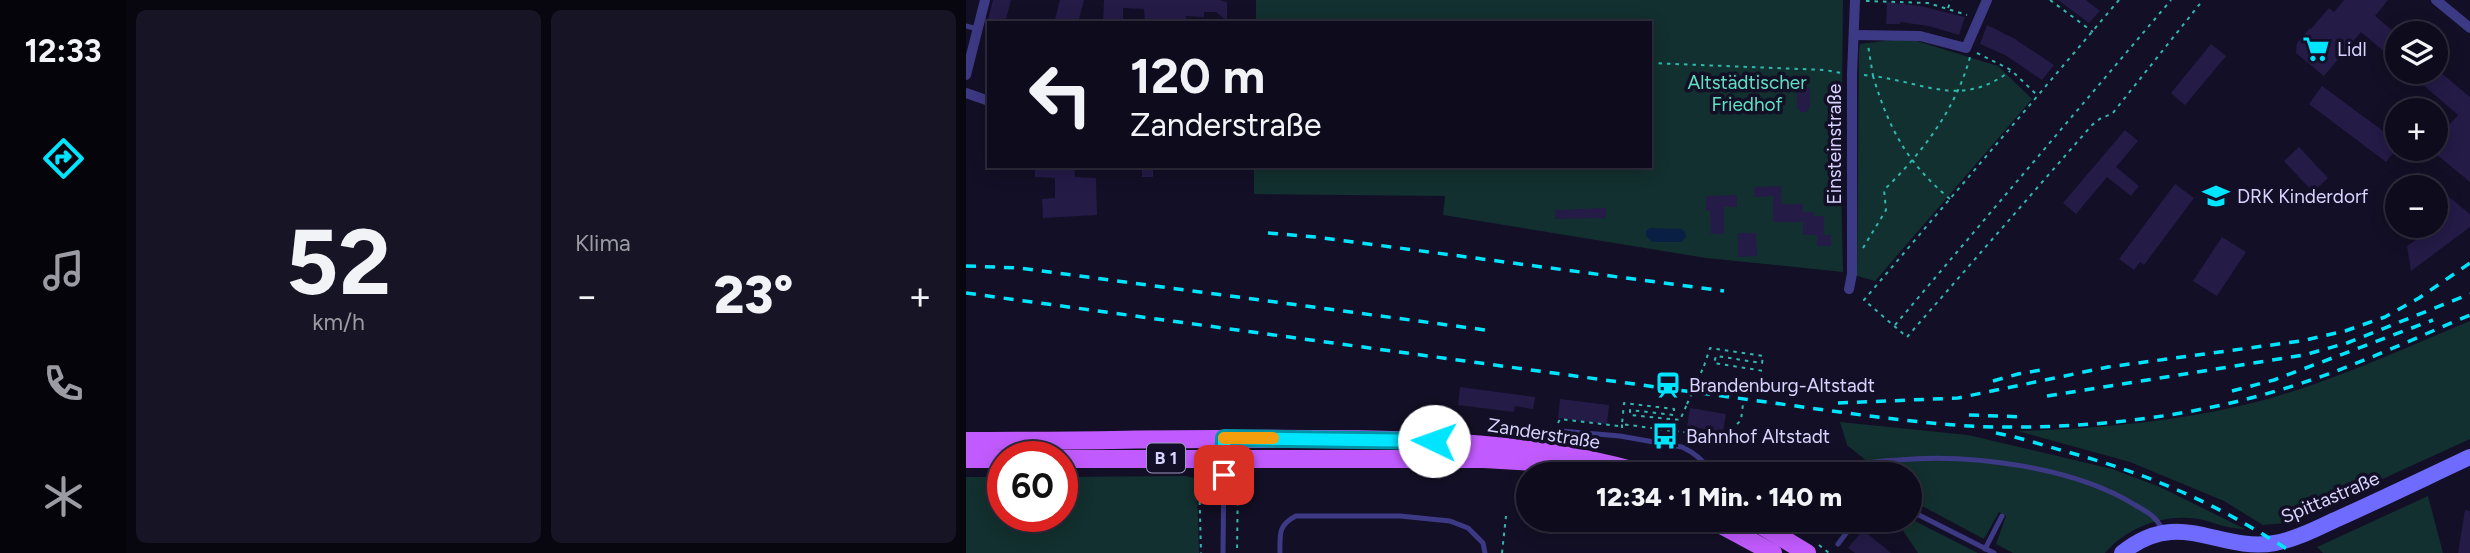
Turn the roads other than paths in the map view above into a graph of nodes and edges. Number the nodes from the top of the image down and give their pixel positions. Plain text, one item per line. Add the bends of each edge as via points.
1 (985, 0) edge
2 (1856, 0) edge
3 (1987, 0) edge
4 (2435, 0) edge
5 (972, 27) edge
6 (2470, 28) edge
7 (1854, 34) junction
8 (966, 75) edge
9 (966, 93) edge
10 (987, 100) edge
11 (1849, 289) dead end
12 (1224, 438) junction
13 (966, 441) edge
14 (1541, 451) junction
15 (2470, 457) edge
16 (1224, 458) junction
17 (966, 459) edge
18 (987, 459) edge
19 (1078, 459) edge
20 (1536, 462) edge
21 (1598, 462) edge
22 (1702, 462) edge
23 (1876, 462) edge
24 (2002, 516) dead end
25 (1922, 517) edge
26 (1734, 532) edge
27 (1772, 532) edge
28 (1847, 532) edge
29 (2163, 532) junction
30 (1838, 544) dead end
31 (1985, 549) junction
32 (1223, 553) edge
33 (1280, 553) edge
34 (1485, 553) edge
35 (1773, 553) edge
36 (1807, 553) edge
37 (1994, 553) edge
38 (2122, 553) edge

1 - 5 street
2 - 7 street, Einsteinstraße
3 - 7 street via 1966,48 1920,36
4 - 6 street
5 - 8 street
7 - 11 street, Einsteinstraße
9 - 10 street
12 - 13 main road, Zanderstraße / B 1
12 - 14 main road, Zanderstraße / B 1 via 1387,439
12 - 16 main road
14 - 21 main road, Zanderstraße / B 1
14 - 22 lane via 1561,431 1672,445 1690,451
15 - 29 street, Spittastraße via 2277,543 2246,544 2196,532
16 - 19 main road, Zanderstraße / B 1
16 - 20 main road, Zanderstraße / B 1
16 - 32 lane
17 - 18 main road
23 - 29 lane via 1921,458 2051,472 2121,496 2156,517
24 - 31 lane
25 - 31 lane
26 - 35 main road
27 - 36 main road
28 - 30 lane
29 - 38 street, Spittastraße
31 - 37 lane
33 - 34 lane via 1280,532 1285,522 1296,516 1400,516 1458,523 1483,543

